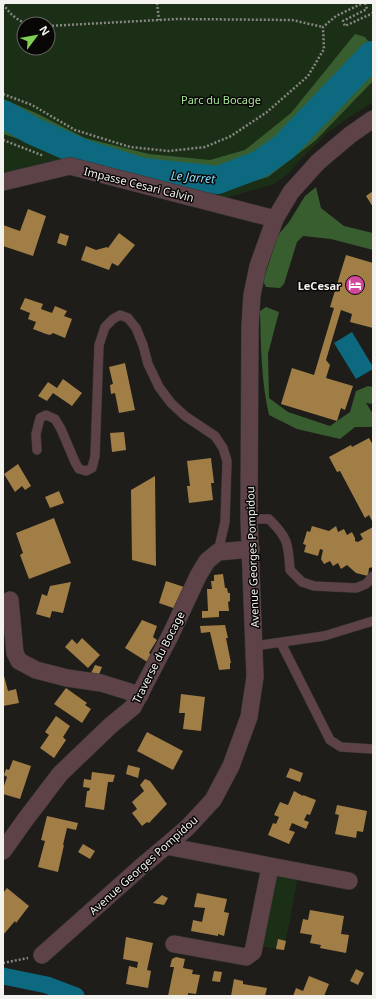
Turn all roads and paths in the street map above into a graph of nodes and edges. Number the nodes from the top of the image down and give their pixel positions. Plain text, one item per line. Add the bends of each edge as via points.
1 (157, 3) edge
2 (364, 3) edge
3 (3, 4) edge
4 (373, 13) edge
5 (16, 18) edge
6 (158, 20) junction
7 (56, 26) edge
8 (323, 27) junction
9 (3, 94) edge
10 (373, 119) edge
11 (3, 140) edge
12 (70, 166) junction
13 (3, 182) edge
14 (275, 219) junction
15 (37, 450) dead end
16 (250, 520) junction
17 (251, 549) junction
18 (218, 552) junction
19 (373, 576) edge
20 (10, 600) dead end
21 (373, 621) edge
22 (280, 643) junction
23 (254, 646) junction
24 (140, 694) junction
25 (373, 749) edge
26 (166, 846) junction
27 (3, 851) edge
28 (270, 867) junction
29 (349, 882) dead end
30 (174, 944) dead end
31 (42, 955) joint
32 (3, 963) edge

1 - 6 path
2 - 4 path via 367,9 342,21 345,26
2 - 8 path via 336,16
3 - 5 path
6 - 7 path
6 - 8 path via 292,20
8 - 9 path via 324,49 308,76 267,112 231,136 205,147 169,151 130,147 75,130 32,105
10 - 14 street, Avenue Georges Pompidou via 318,162 291,192
11 - 12 path
12 - 13 street, Impasse Cesari Calvin
12 - 14 street, Impasse Cesari Calvin
14 - 16 street, Avenue Georges Pompidou via 258,266 252,295
15 - 18 lane via 36,434 40,418 46,415 55,419 79,469 86,471 92,468 95,456 99,345 105,327 113,319 120,315 128,318 141,339 148,364 159,387 171,403 215,436 223,448 227,461 225,522
16 - 17 street, Avenue Georges Pompidou
16 - 19 lane via 269,519 280,530 288,543 290,570 302,582 314,586 356,588 366,584
17 - 18 street
17 - 23 street, Avenue Georges Pompidou
18 - 24 street, Traverse du Bocage via 207,561 198,576
20 - 24 street via 15,653 19,661 36,670
21 - 22 lane via 324,636
22 - 23 lane
22 - 25 lane via 330,740 341,747
23 - 26 street, Avenue Georges Pompidou via 255,677 249,717 231,766 213,800
24 - 27 street, Traverse du Bocage via 133,707 60,774
26 - 28 street
26 - 31 street, Avenue Georges Pompidou
28 - 29 street
28 - 30 street via 253,952 246,957
31 - 32 path

